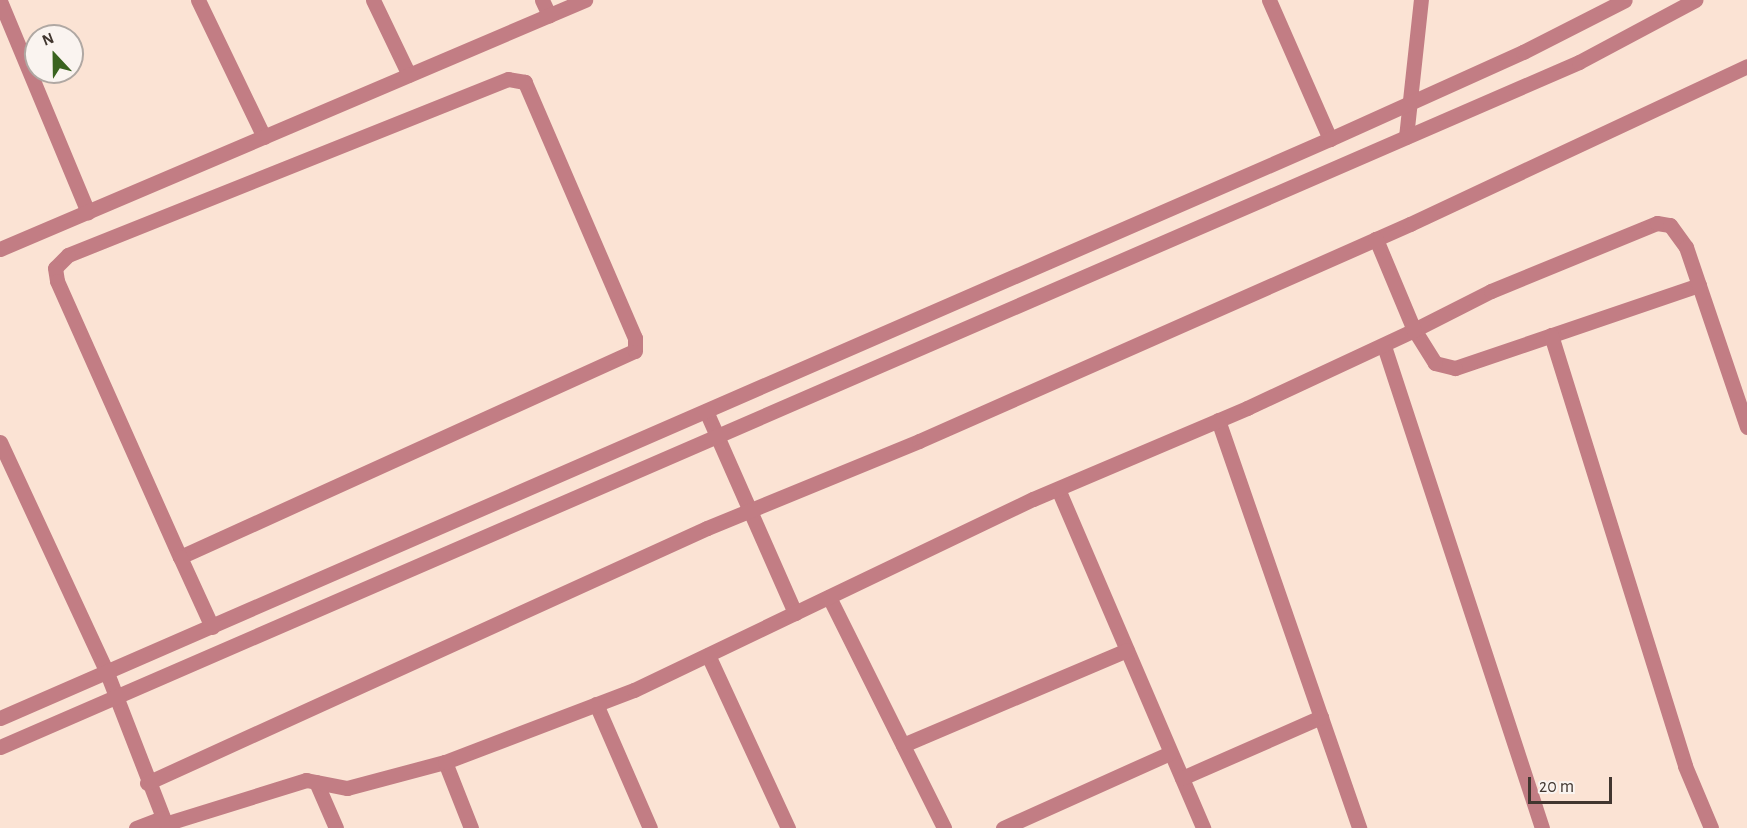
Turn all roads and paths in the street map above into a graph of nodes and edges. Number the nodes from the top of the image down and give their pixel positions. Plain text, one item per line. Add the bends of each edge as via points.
1 (198, 0) edge
2 (373, 0) edge
3 (542, 0) edge
4 (585, 0) edge
5 (1269, 0) edge
6 (1421, 0) edge
7 (1625, 0) edge
8 (1695, 0) edge
9 (0, 1) edge
10 (549, 15) junction
11 (1747, 66) edge
12 (409, 75) junction
13 (1410, 103) junction
14 (264, 137) junction
15 (1406, 137) junction
16 (1330, 139) junction
17 (88, 212) junction
18 (1376, 239) junction
19 (0, 249) edge
20 (1699, 285) junction
21 (1414, 330) junction
22 (1551, 335) junction
23 (1384, 346) junction
24 (1741, 391) edge
25 (706, 411) junction
26 (1218, 420) junction
27 (1747, 427) edge
28 (717, 435) junction
29 (0, 442) edge
30 (1058, 489) junction
31 (749, 511) junction
32 (180, 557) junction
33 (829, 597) junction
34 (795, 613) junction
35 (212, 627) junction
36 (1127, 650) junction
37 (708, 655) junction
38 (106, 673) junction
39 (115, 696) junction
40 (596, 704) junction
41 (1321, 717) junction
42 (0, 718) edge
43 (903, 745) junction
44 (0, 747) edge
45 (1170, 753) junction
46 (445, 762) junction
47 (1182, 778) junction
48 (316, 782) junction
49 (147, 783) junction
50 (165, 823) edge
51 (136, 828) edge
52 (336, 828) edge
53 (471, 828) edge
54 (650, 828) edge
55 (788, 828) edge
56 (944, 828) edge
57 (1003, 828) edge
58 (1203, 828) edge
59 (1359, 828) edge
60 (1542, 828) edge
61 (1711, 828) edge

1 - 14 street
2 - 12 street
3 - 10 street
4 - 10 street
5 - 16 street
6 - 13 street
7 - 13 street
8 - 15 street via 1579,62
9 - 17 street
10 - 12 street
11 - 18 street
12 - 14 street
13 - 15 street
13 - 16 street
14 - 17 street
15 - 28 street
16 - 25 street
17 - 19 street
18 - 21 street
18 - 31 street via 919,441
20 - 21 street via 1680,236 1670,225 1657,223 1491,291
20 - 22 street
20 - 24 street
21 - 22 street via 1435,363 1448,369
21 - 23 street
22 - 61 street via 1685,766
23 - 26 street
23 - 60 street
24 - 27 street
25 - 28 street
25 - 35 street
26 - 30 street
26 - 41 street
28 - 31 street
28 - 39 street
29 - 38 street
30 - 33 street
30 - 36 street
31 - 34 street
31 - 49 street via 490,624
32 - 32 street via 635,351 635,338 525,81 508,79 60,259 57,281
32 - 35 street
33 - 34 street
33 - 43 street
34 - 37 street
35 - 38 street
36 - 43 street
36 - 45 street
37 - 40 street
37 - 55 street
38 - 39 street
38 - 42 street
39 - 44 street
39 - 49 street
40 - 46 street
40 - 54 street
41 - 47 street
41 - 59 street
43 - 56 street
45 - 47 street
45 - 57 street
46 - 48 street via 347,788
46 - 53 street
47 - 58 street
48 - 50 street via 306,780
48 - 52 street
49 - 50 street
50 - 51 street

